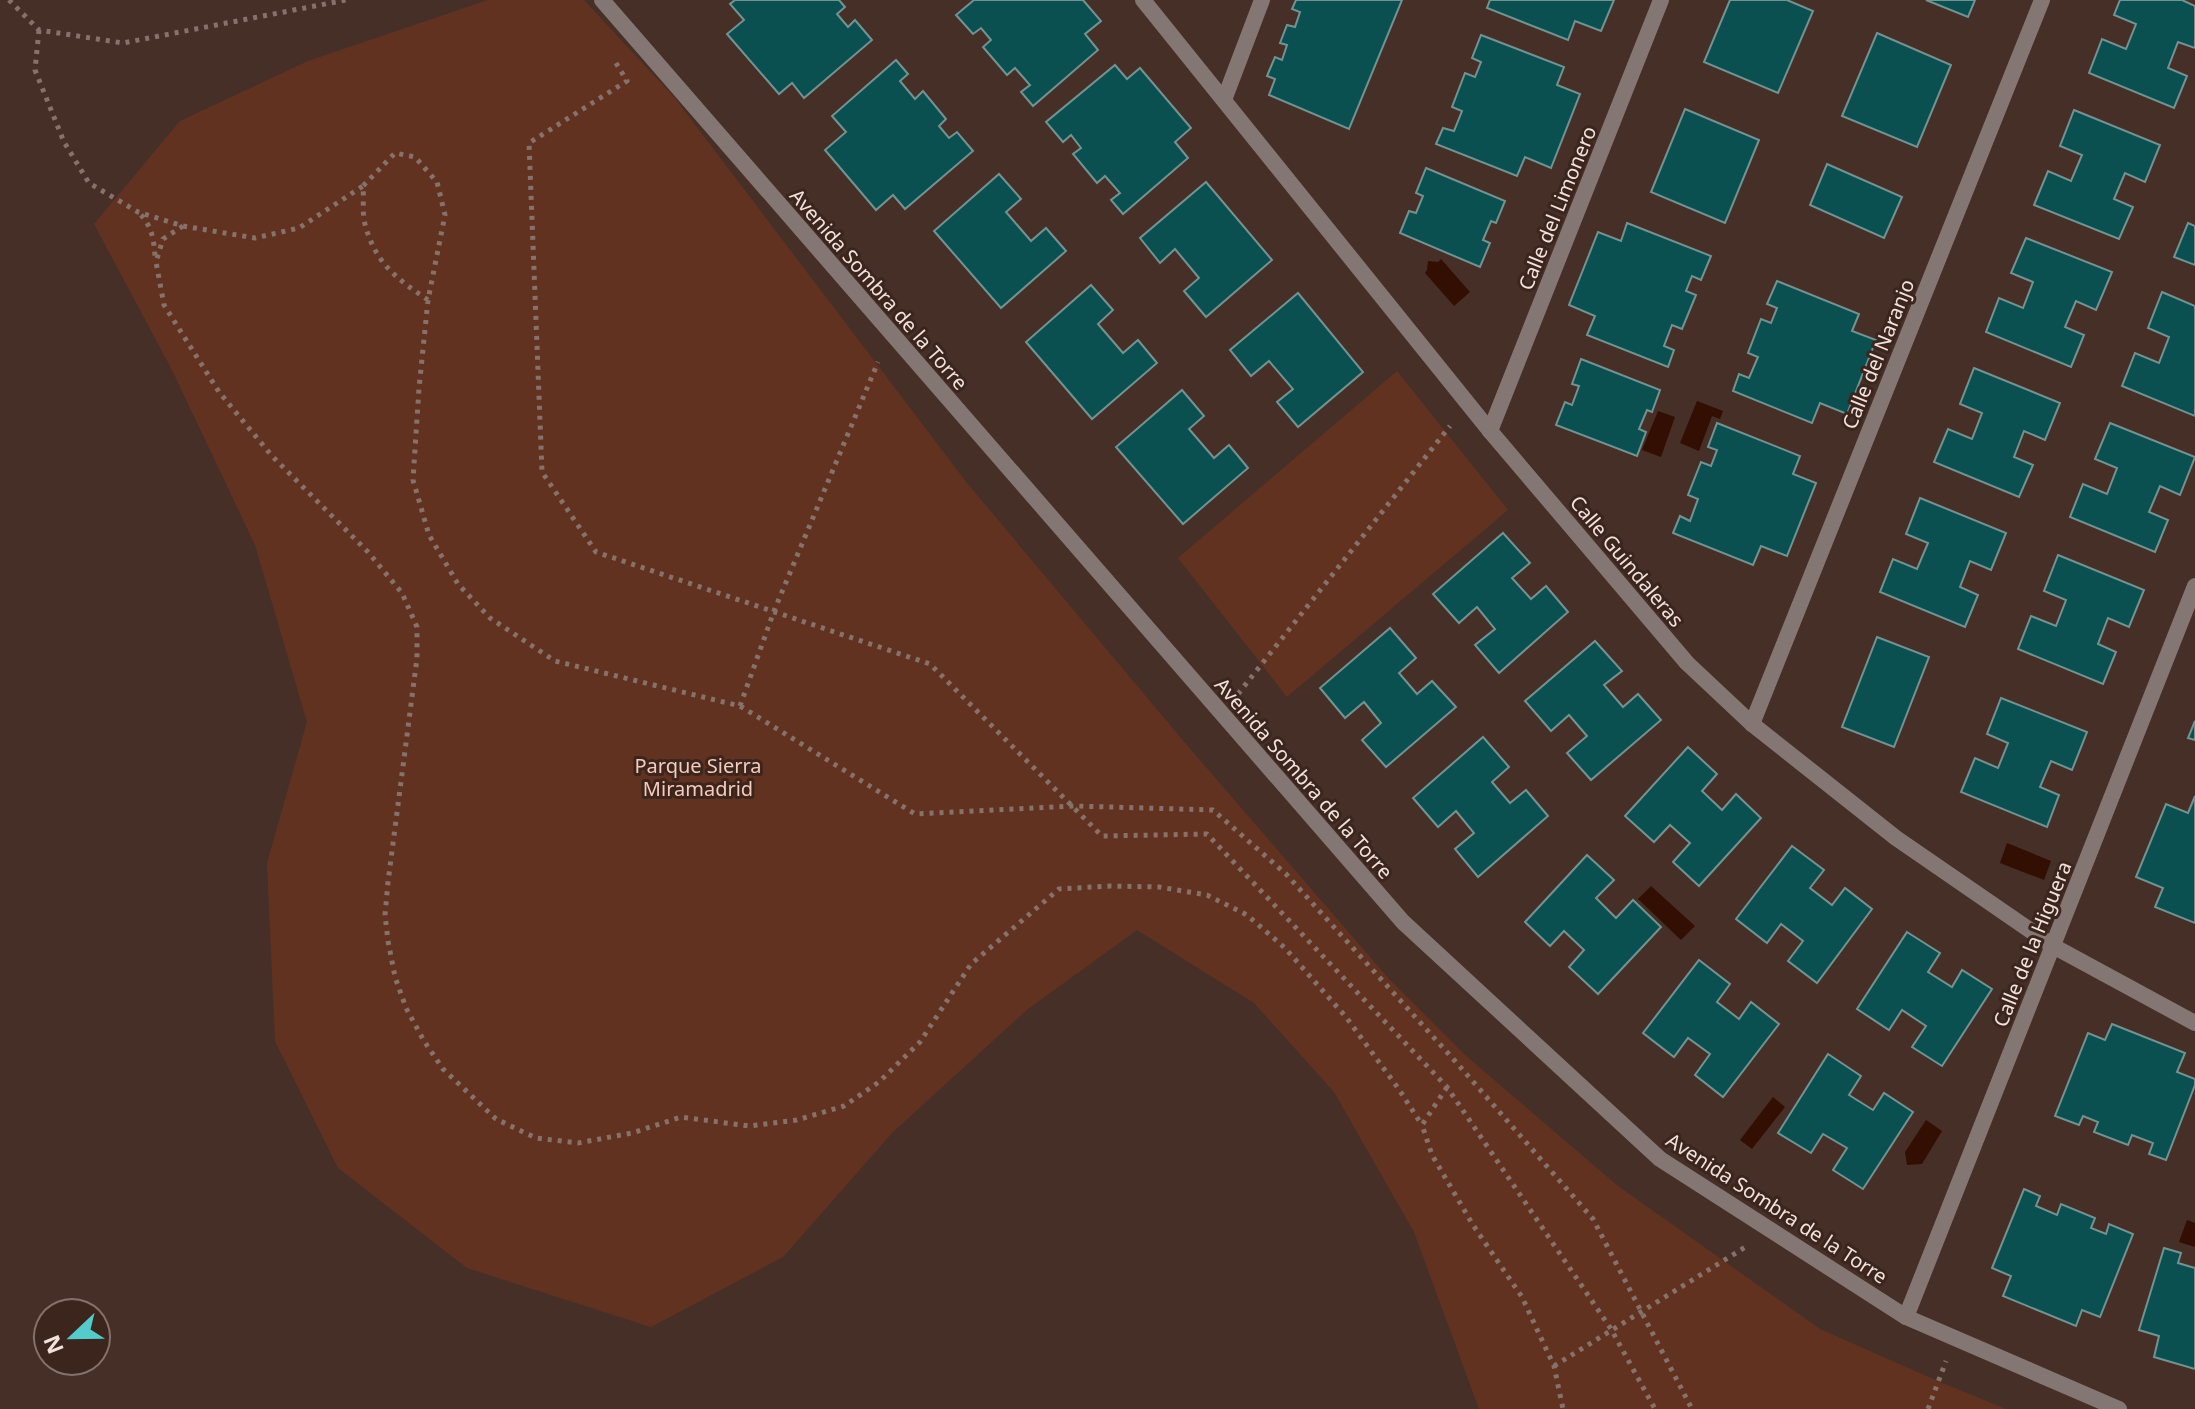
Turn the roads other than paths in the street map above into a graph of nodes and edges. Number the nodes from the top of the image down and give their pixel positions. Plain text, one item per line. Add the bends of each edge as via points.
1 (602, 0) edge
2 (1143, 0) edge
3 (1262, 0) edge
4 (1661, 0) edge
5 (2042, 0) edge
6 (1224, 100) junction
7 (1490, 431) junction
8 (2195, 586) edge
9 (1752, 724) junction
10 (2053, 946) junction
11 (2195, 1023) edge
12 (1906, 1317) junction
13 (2119, 1409) edge

1 - 12 street, Avenida Sombra de la Torre via 1403,922 1660,1159
2 - 6 street, Calle Guindaleras
3 - 6 street
4 - 7 street, Calle del Limonero
5 - 9 street, Calle del Naranjo
6 - 7 street, Calle Guindaleras
7 - 9 street, Calle Guindaleras via 1687,663
8 - 10 street, Calle de la Higuera
9 - 10 street, Calle Guindaleras via 1896,838
10 - 11 street, Calle Guindaleras
10 - 12 street, Calle de la Higuera
12 - 13 street, Avenida Sombra de la Torre

